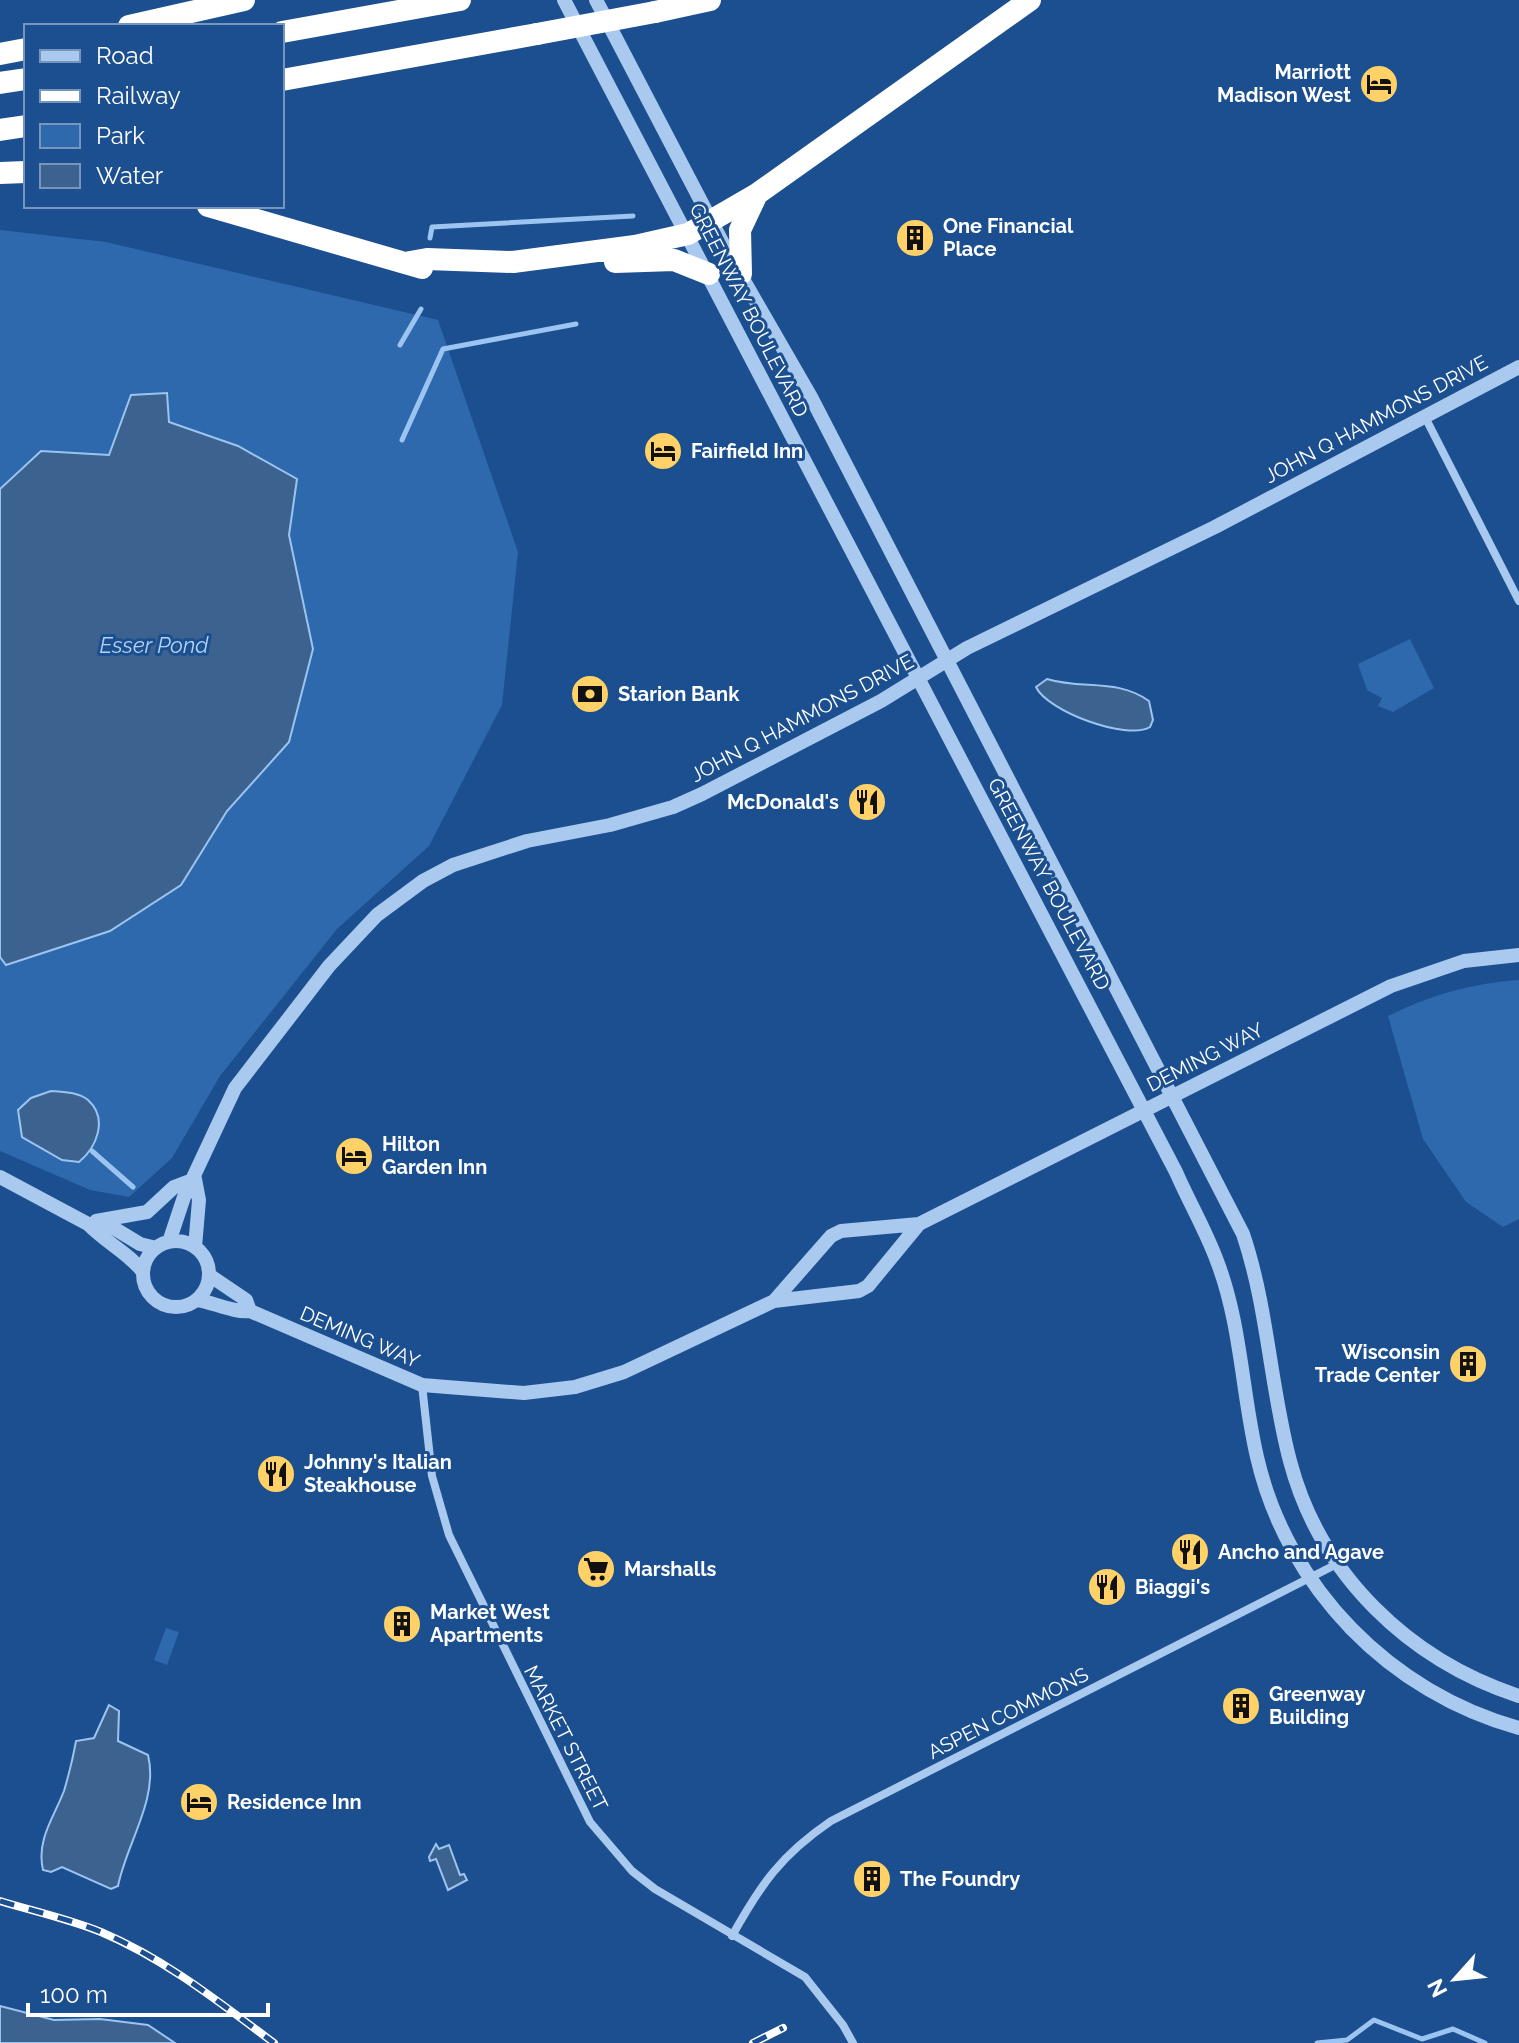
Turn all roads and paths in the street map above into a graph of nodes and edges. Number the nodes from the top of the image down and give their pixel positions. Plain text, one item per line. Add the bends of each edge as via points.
1 (244, 0) edge
2 (460, 0) edge
3 (564, 0) edge
4 (596, 0) edge
5 (710, 0) edge
6 (1030, 0) edge
7 (138, 24) edge
8 (284, 32) edge
9 (24, 49) edge
10 (0, 54) edge
11 (24, 79) edge
12 (284, 80) edge
13 (0, 83) edge
14 (24, 126) edge
15 (0, 130) edge
16 (24, 172) edge
17 (0, 173) edge
18 (757, 194) junction
19 (215, 208) edge
20 (712, 219) junction
21 (688, 234) junction
22 (410, 262) junction
23 (709, 274) junction
24 (741, 274) junction
25 (1519, 367) edge
26 (1425, 417) junction
27 (1519, 601) edge
28 (948, 660) junction
29 (919, 680) junction
30 (1519, 955) edge
31 (1173, 1096) junction
32 (1145, 1110) junction
33 (0, 1177) edge
34 (195, 1179) junction
35 (88, 1224) junction
36 (919, 1224) junction
37 (163, 1245) junction
38 (195, 1247) junction
39 (143, 1272) junction
40 (209, 1275) junction
41 (198, 1300) junction
42 (774, 1301) junction
43 (250, 1311) junction
44 (422, 1385) junction
45 (1337, 1564) junction
46 (1310, 1579) junction
47 (1519, 1696) edge
48 (1519, 1728) edge
49 (732, 1936) junction
50 (853, 2043) edge

1 - 7 highway
2 - 8 highway
3 - 21 street, GREENWAY BOULEVARD
4 - 20 street, GREENWAY BOULEVARD
5 - 12 highway, bridge
6 - 18 highway
9 - 10 highway
11 - 13 highway
14 - 15 highway
16 - 17 highway
18 - 20 highway
18 - 24 highway via 740,230
19 - 22 highway
20 - 21 highway
20 - 24 street, GREENWAY BOULEVARD
21 - 22 highway via 513,262
21 - 23 street, GREENWAY BOULEVARD
22 - 23 highway via 427,271 486,273 674,260
23 - 29 street, GREENWAY BOULEVARD
24 - 28 street, GREENWAY BOULEVARD
25 - 26 street, JOHN Q HAMMONS DRIVE
26 - 27 street
26 - 28 street, JOHN Q HAMMONS DRIVE
28 - 29 street, JOHN Q HAMMONS DRIVE
28 - 31 street, GREENWAY BOULEVARD
29 - 32 street, GREENWAY BOULEVARD
29 - 34 street, JOHN Q HAMMONS DRIVE via 673,807 486,853 412,888 353,937 253,1060 217,1124
30 - 31 street, DEMING WAY via 1464,961 1391,986
31 - 32 street, DEMING WAY
31 - 45 street, GREENWAY BOULEVARD via 1243,1234 1257,1278 1291,1464
32 - 36 street, DEMING WAY
32 - 46 street, GREENWAY BOULEVARD via 1218,1261 1265,1489
33 - 35 street
34 - 35 street via 174,1187 147,1212
34 - 37 street, JOHN Q HAMMONS DRIVE
34 - 38 street, JOHN Q HAMMONS DRIVE
35 - 37 street via 112,1227 140,1244
35 - 39 street
36 - 42 street, DEMING WAY via 831,1236
36 - 42 street, DEMING WAY via 859,1291
37 - 38 street
37 - 39 street via 149,1254
38 - 40 street via 206,1259
39 - 41 street via 146,1288 164,1305 182,1307
40 - 41 street
40 - 43 street, DEMING WAY via 246,1300
41 - 43 street, DEMING WAY
42 - 44 street, DEMING WAY via 639,1366 575,1387 524,1393
43 - 44 street, DEMING WAY
44 - 49 street, MARKET STREET via 432,1476 449,1535 590,1822 632,1871
45 - 46 street, ASPEN COMMONS
45 - 47 street, GREENWAY BOULEVARD via 1358,1592 1413,1643 1448,1666
46 - 48 street, GREENWAY BOULEVARD via 1367,1646 1405,1674 1474,1713
46 - 49 street, ASPEN COMMONS via 831,1821 801,1841 760,1885
49 - 50 street, MARKET STREET via 805,1977

